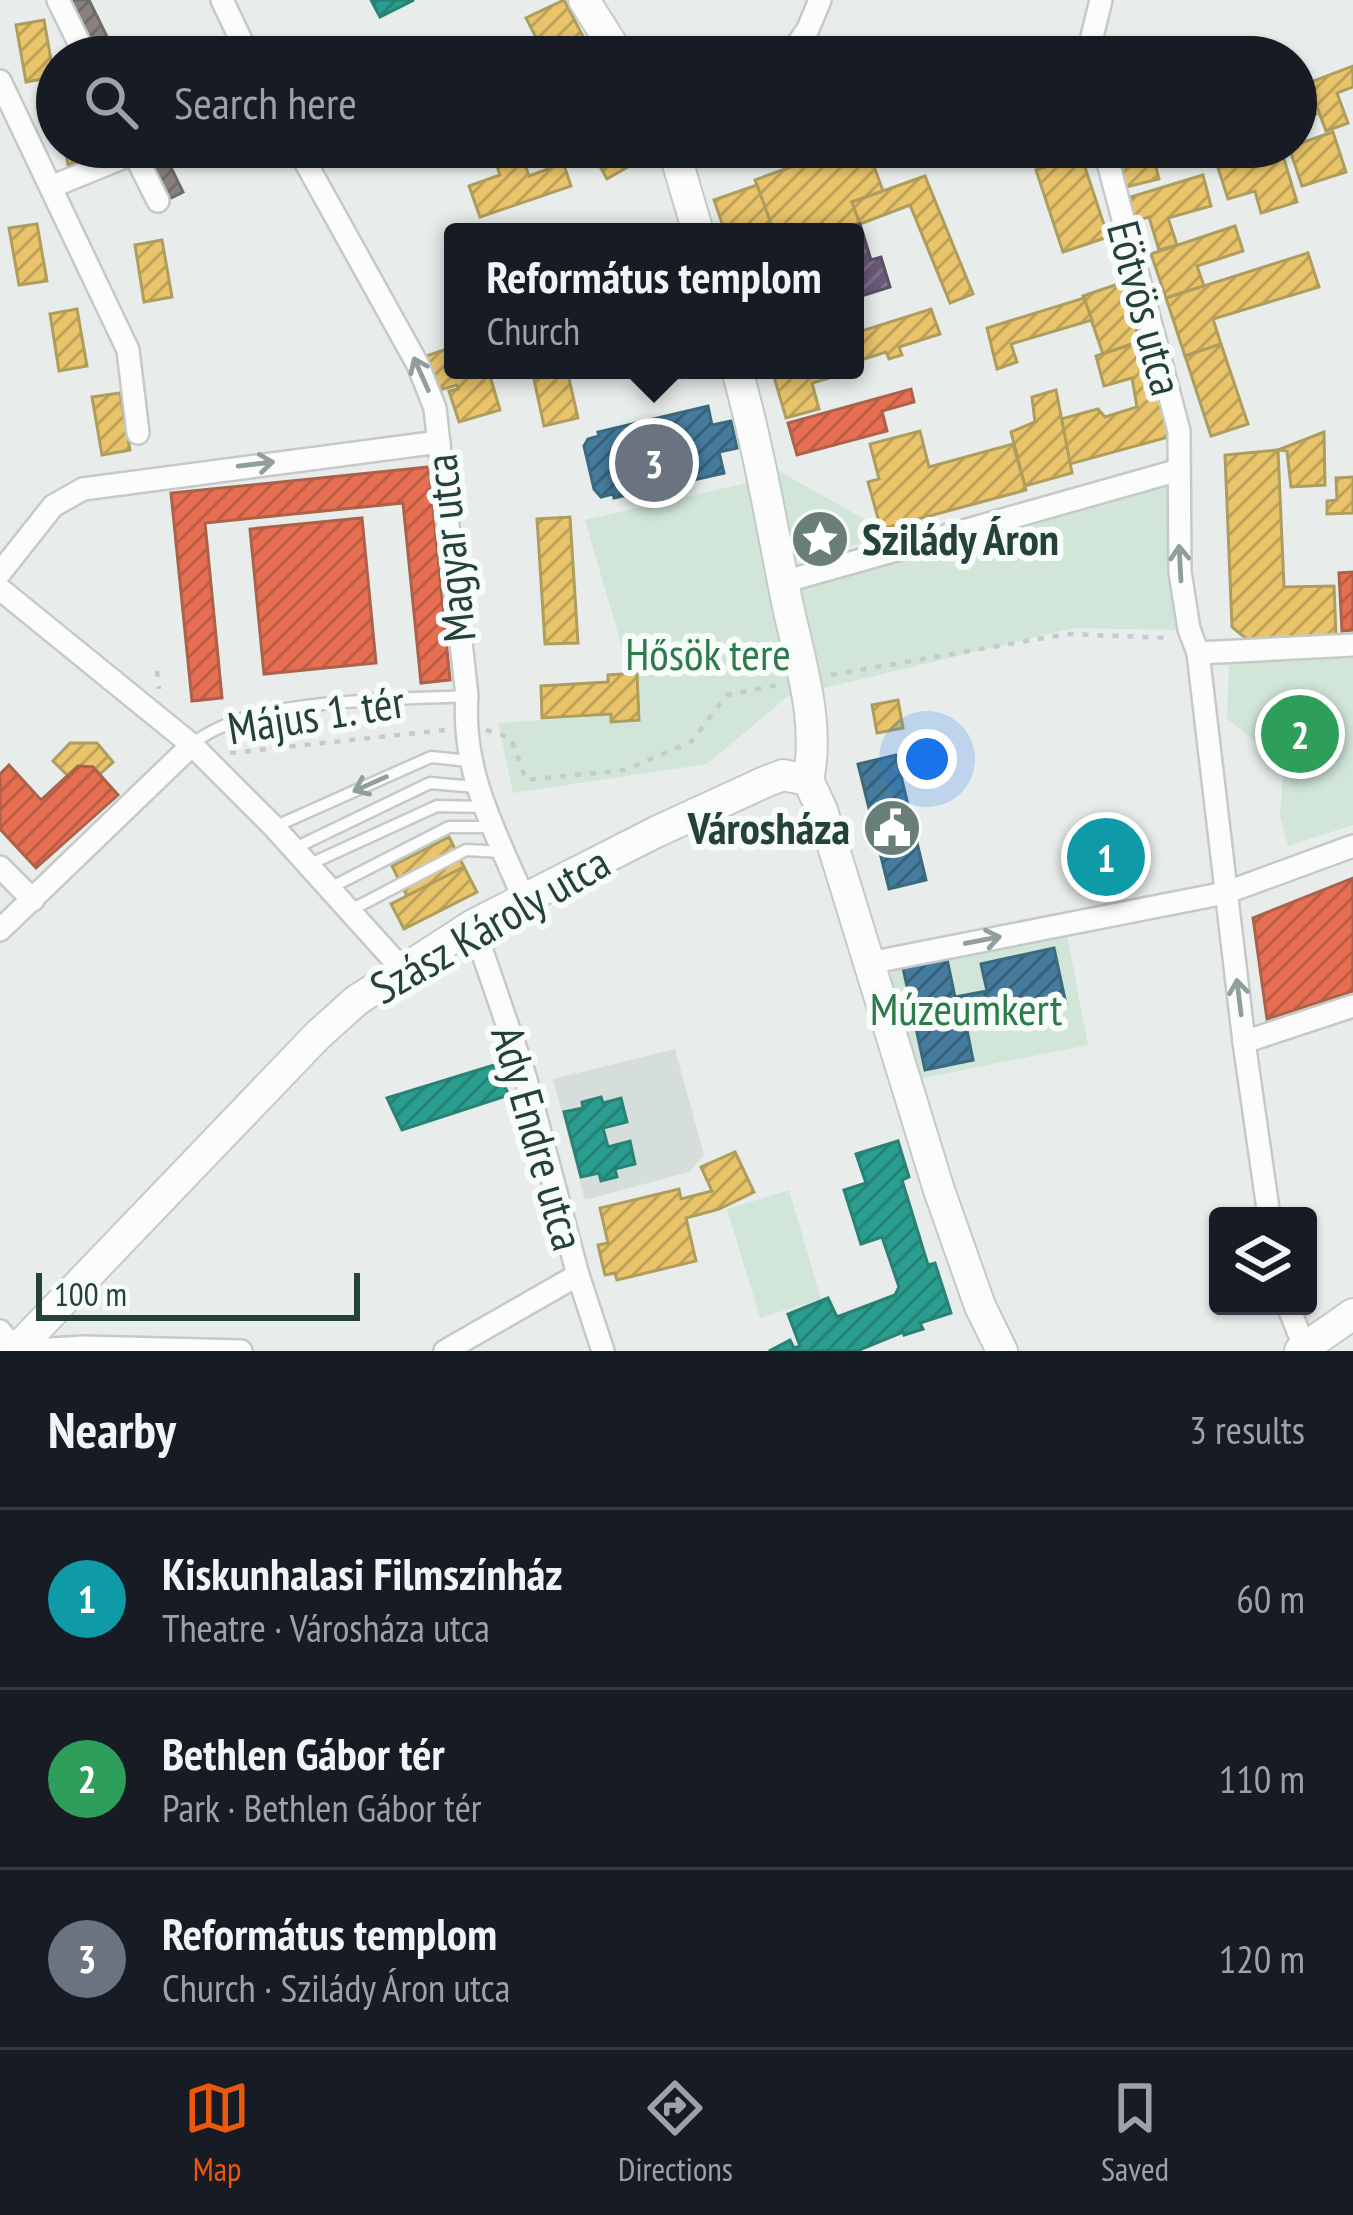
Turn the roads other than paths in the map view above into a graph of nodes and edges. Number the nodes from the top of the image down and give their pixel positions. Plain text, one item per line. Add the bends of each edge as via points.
1 (58, 0) edge
2 (222, 0) edge
3 (584, 0) edge
4 (820, 0) edge
5 (1100, 5) edge
6 (76, 36) edge
7 (239, 36) edge
8 (607, 36) edge
9 (803, 36) edge
10 (1092, 36) edge
11 (0, 80) edge
12 (36, 156) edge
13 (42, 168) edge
14 (93, 168) edge
15 (141, 168) edge
16 (309, 168) edge
17 (681, 168) edge
18 (1110, 168) edge
19 (51, 187) junction
20 (158, 201) dead end
21 (696, 223) edge
22 (739, 379) edge
23 (138, 433) dead end
24 (439, 442) junction
25 (1179, 470) junction
26 (0, 573) edge
27 (783, 582) junction
28 (0, 589) edge
29 (1353, 645) edge
30 (1198, 660) junction
31 (467, 696) junction
32 (198, 739) junction
33 (469, 761) junction
34 (808, 780) junction
35 (484, 807) junction
36 (274, 827) junction
37 (1353, 846) edge
38 (503, 852) junction
39 (301, 857) junction
40 (0, 867) edge
41 (330, 889) junction
42 (1225, 893) junction
43 (524, 899) junction
44 (34, 900) junction
45 (350, 911) junction
46 (472, 925) junction
47 (0, 930) edge
48 (869, 963) junction
49 (402, 969) junction
50 (1353, 1006) edge
51 (1244, 1042) junction
52 (1268, 1207) edge
53 (578, 1275) junction
54 (1353, 1314) edge
55 (1291, 1315) edge
56 (0, 1331) edge
57 (995, 1349) edge
58 (440, 1350) edge
59 (1303, 1350) edge
60 (15, 1351) edge
61 (241, 1351) edge
62 (603, 1351) edge

1 - 6 street
2 - 7 street
3 - 8 main road
4 - 9 street
5 - 10 street
11 - 12 street
13 - 19 street
14 - 19 street
15 - 20 street
24 -> 16 street, Magyar utca via 418,365
17 - 21 main road
18 - 25 street, Eötvös utca via 1179,431
19 - 23 street via 128,350
22 - 27 main road
26 -> 24 street via 53,506 83,488
24 - 31 street, Magyar utca
25 - 27 street
30 -> 25 street via 1180,572
27 - 34 main road via 815,749
28 - 32 street
29 - 30 street
30 - 42 street
31 - 32 lane, Május 1. tér via 344,702 225,722
31 - 33 street, Május 1. tér
32 - 36 street, Május 1. tér
32 - 44 street
33 - 35 street, Május 1. tér
33 -> 36 lane via 430,757
34 - 43 main road, Szász Károly utca via 784,775 766,782
34 - 48 main road
35 - 38 street, Május 1. tér
35 - 39 lane via 437,806
35 - 39 lane via 430,784
35 - 41 lane
36 - 39 street, Május 1. tér
37 - 42 street
38 - 43 street, Május 1. tér
38 - 45 lane via 466,850
39 - 41 street, Május 1. tér
40 - 44 street
41 - 45 street, Május 1. tér
48 -> 42 street
51 -> 42 street
43 - 46 main road, Szász Károly utca
44 - 47 street
45 - 49 street, Május 1. tér
46 - 49 main road, Szász Károly utca
46 - 53 street, Ady Endre utca via 525,1076
48 - 57 main road
49 - 60 main road, Szász Károly utca via 318,1035
50 - 51 street
51 - 52 street
53 - 58 street
53 - 62 street, Ady Endre utca
54 - 59 main road
55 - 59 street
56 - 60 street
60 - 61 street

